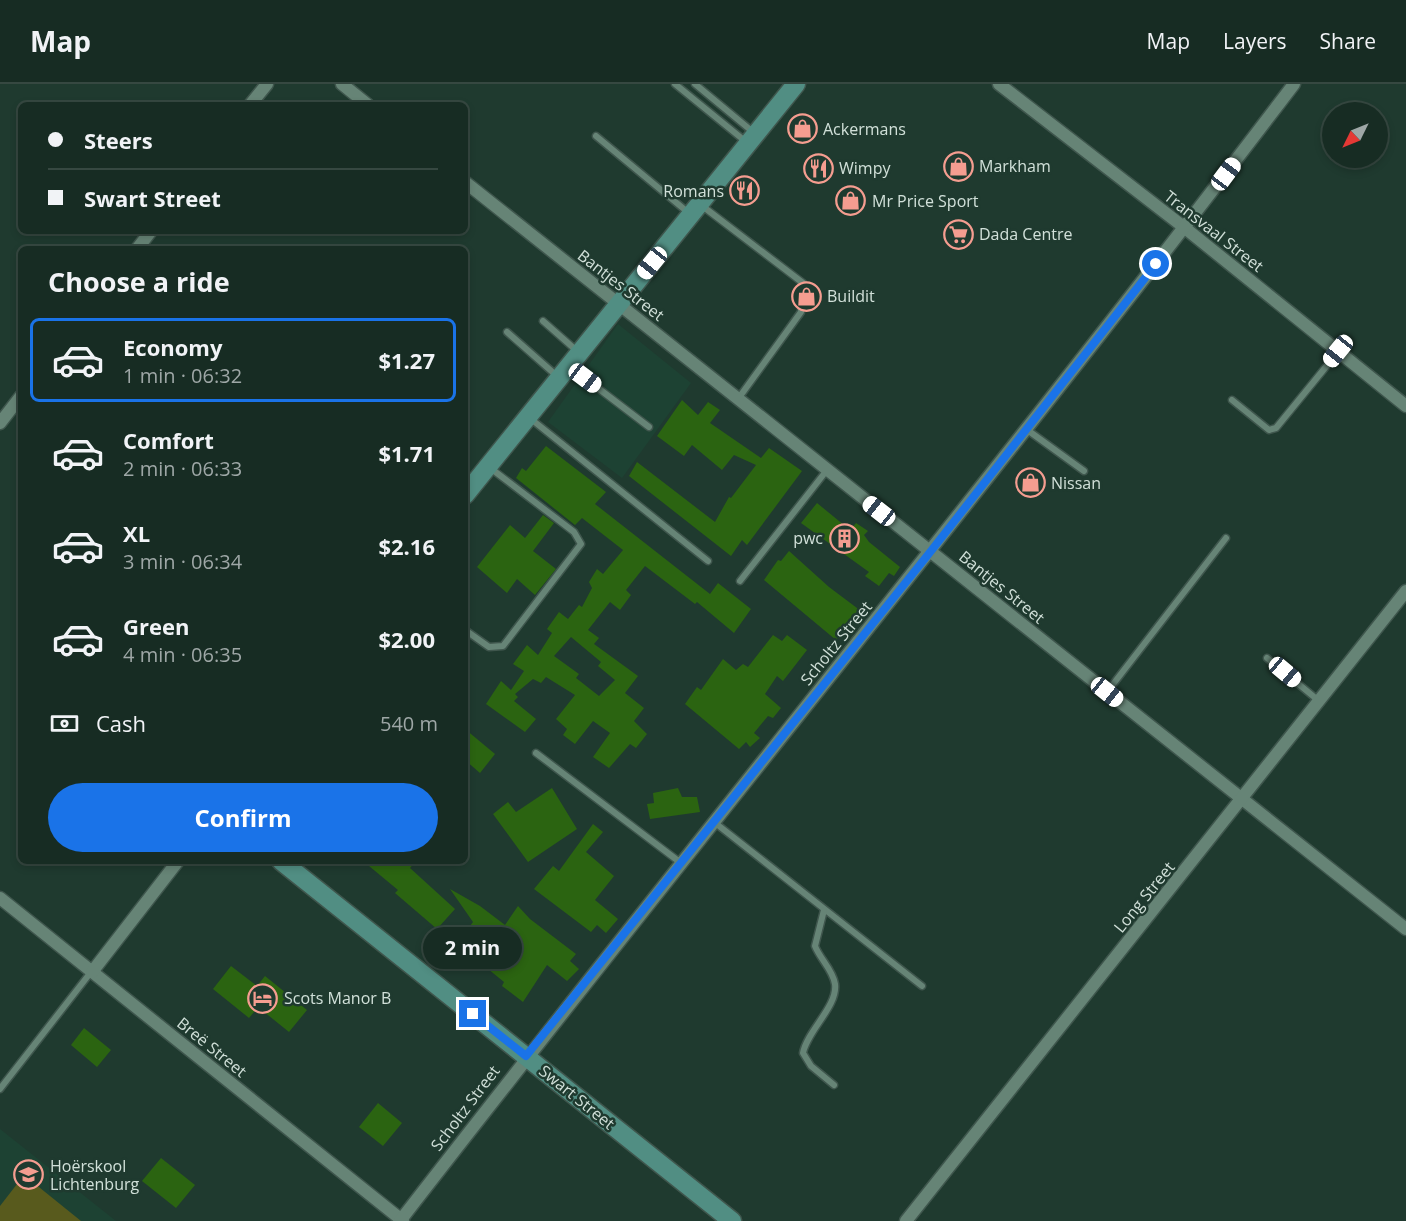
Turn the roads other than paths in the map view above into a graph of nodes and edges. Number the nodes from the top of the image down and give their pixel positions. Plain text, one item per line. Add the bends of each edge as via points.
1 (267, 84) edge
2 (342, 84) edge
3 (675, 84) edge
4 (695, 84) edge
5 (796, 84) edge
6 (999, 84) edge
7 (1294, 84) edge
8 (252, 102) edge
9 (364, 102) edge
10 (596, 136) dead end
11 (752, 139) junction
12 (468, 184) edge
13 (695, 209) junction
14 (1185, 228) junction
15 (149, 234) edge
16 (139, 246) edge
17 (619, 305) junction
18 (543, 321) dead end
19 (507, 332) dead end
20 (1338, 351) junction
21 (569, 366) junction
22 (738, 399) junction
23 (18, 400) edge
24 (1232, 400) dead end
25 (1405, 402) edge
26 (528, 416) junction
27 (0, 423) edge
28 (649, 427) dead end
29 (1026, 429) junction
30 (488, 466) junction
31 (827, 470) junction
32 (1084, 471) dead end
33 (468, 491) edge
34 (1226, 538) dead end
35 (931, 551) junction
36 (708, 561) dead end
37 (740, 581) dead end
38 (1406, 591) edge
39 (468, 632) edge
40 (1268, 658) dead end
41 (1107, 692) junction
42 (1320, 701) junction
43 (536, 753) dead end
44 (1243, 800) junction
45 (714, 822) junction
46 (681, 863) junction
47 (176, 864) edge
48 (285, 864) edge
49 (0, 898) edge
50 (824, 910) junction
51 (1406, 929) edge
52 (92, 972) junction
53 (922, 986) dead end
54 (526, 1056) junction
55 (834, 1085) dead end
56 (0, 1089) edge
57 (402, 1220) edge
58 (732, 1221) edge
59 (906, 1221) edge

1 - 8 street
2 - 9 street
3 - 11 lane
4 - 11 lane
5 - 11 main road
6 - 14 street, Transvaal Street
7 - 14 street, Scholtz Street
10 - 13 lane
11 - 13 main road
12 - 17 street, Bantjes Street
13 - 17 main road
13 - 22 lane via 802,283 801,312
14 - 20 street, Transvaal Street
14 - 29 street, Scholtz Street
15 - 16 street
17 - 21 main road
17 - 22 street, Bantjes Street
18 - 21 lane
19 - 21 lane
20 - 24 lane via 1276,428 1269,430
20 - 25 street, Transvaal Street
21 - 26 main road
21 - 28 lane
22 - 31 street, Bantjes Street
23 - 27 street
26 - 30 main road
26 - 36 lane
29 - 32 lane
29 - 35 street, Scholtz Street
30 - 33 main road
30 - 39 lane via 574,532 580,544 503,646 489,647
31 - 35 street, Bantjes Street
31 - 37 lane
34 - 41 lane
35 - 41 street, Bantjes Street
35 - 45 street, Scholtz Street
38 - 42 street, Long Street
40 - 42 lane
41 - 44 street, Bantjes Street
42 - 44 street, Long Street
43 - 46 lane
44 - 51 street, Bantjes Street
44 - 59 street, Long Street
45 - 46 street, Scholtz Street
45 - 50 lane
46 - 54 street, Scholtz Street
47 - 52 street
48 - 54 main road, Swart Street
49 - 52 street, Breë Street
50 - 53 lane
50 - 55 lane via 815,946 833,979 835,992 803,1053 811,1066
52 - 56 lane
52 - 57 street, Breë Street
54 - 57 street, Scholtz Street
54 - 58 main road, Swart Street

